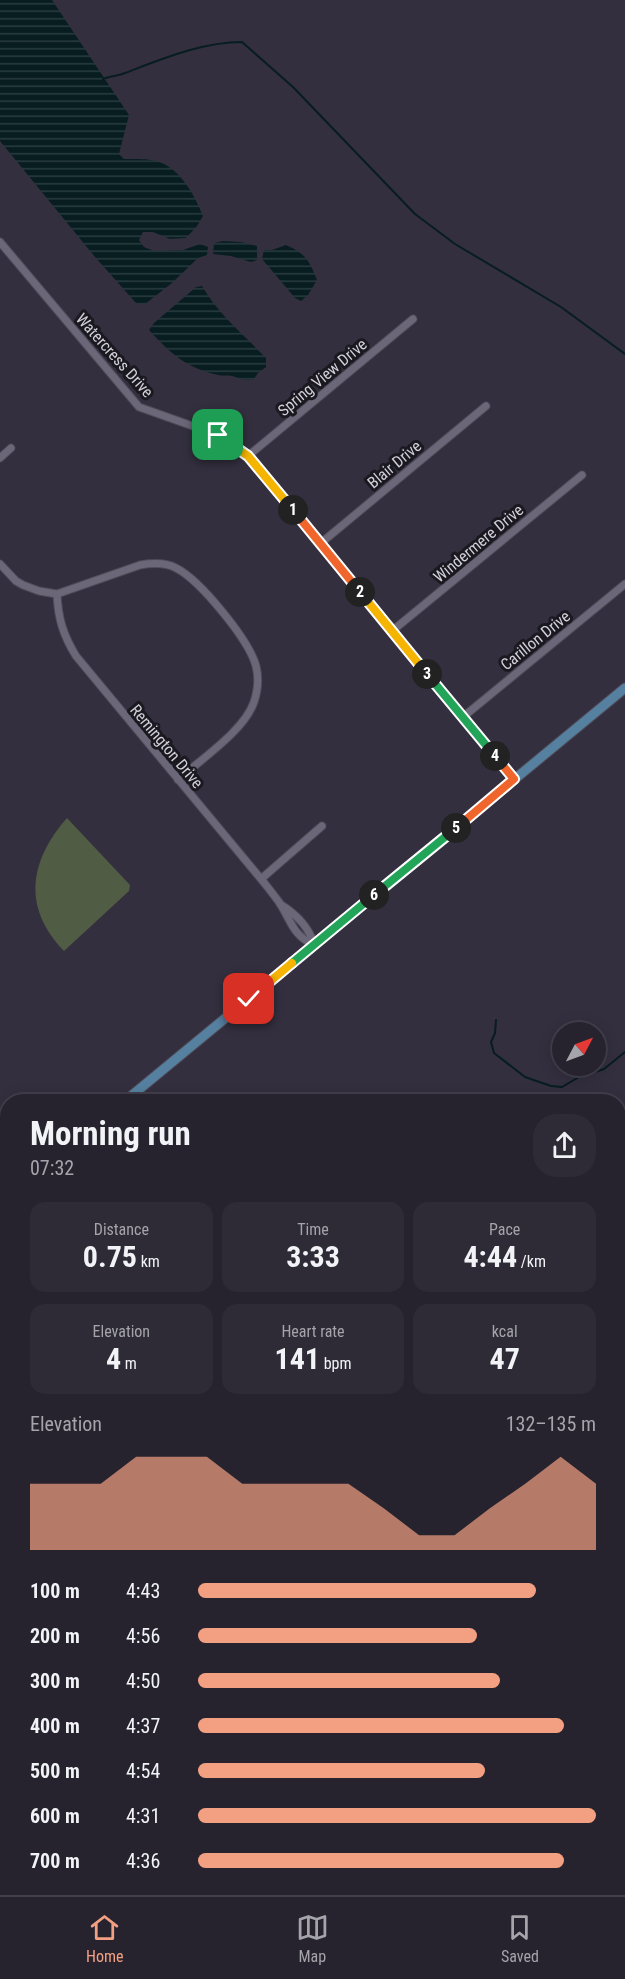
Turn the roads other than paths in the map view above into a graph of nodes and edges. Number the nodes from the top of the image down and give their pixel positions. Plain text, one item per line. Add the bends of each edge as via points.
1 (2, 248) edge
2 (413, 319) dead end
3 (486, 406) dead end
4 (11, 448) dead end
5 (248, 456) junction
6 (0, 458) edge
7 (582, 475) dead end
8 (321, 543) junction
9 (0, 564) edge
10 (625, 584) edge
11 (57, 594) junction
12 (392, 631) junction
13 (625, 688) edge
14 (463, 717) junction
15 (514, 779) junction
16 (178, 780) junction
17 (322, 826) dead end
18 (261, 879) junction
19 (314, 945) junction
20 (133, 1094) edge

1 - 5 street, Watercress Drive via 139,407 218,435
2 - 5 street, Spring View Drive
3 - 8 street, Blair Drive
4 - 6 street
5 - 8 street, Watercress Drive
7 - 12 street, Windermere Drive
8 - 12 street, Watercress Drive
9 - 11 street via 23,585
10 - 14 street, Carillon Drive
11 - 16 street, Remington Drive via 58,615 67,641
11 - 16 street via 140,565 167,565 190,576 203,588 250,651 258,684 254,702 241,725
12 - 14 street, Watercress Drive
13 - 15 street
14 - 15 street, Watercress Drive
15 - 19 street
16 - 18 street, Remington Drive
17 - 18 street
18 - 19 street, Remington Drive via 280,904 305,924
19 - 20 street

